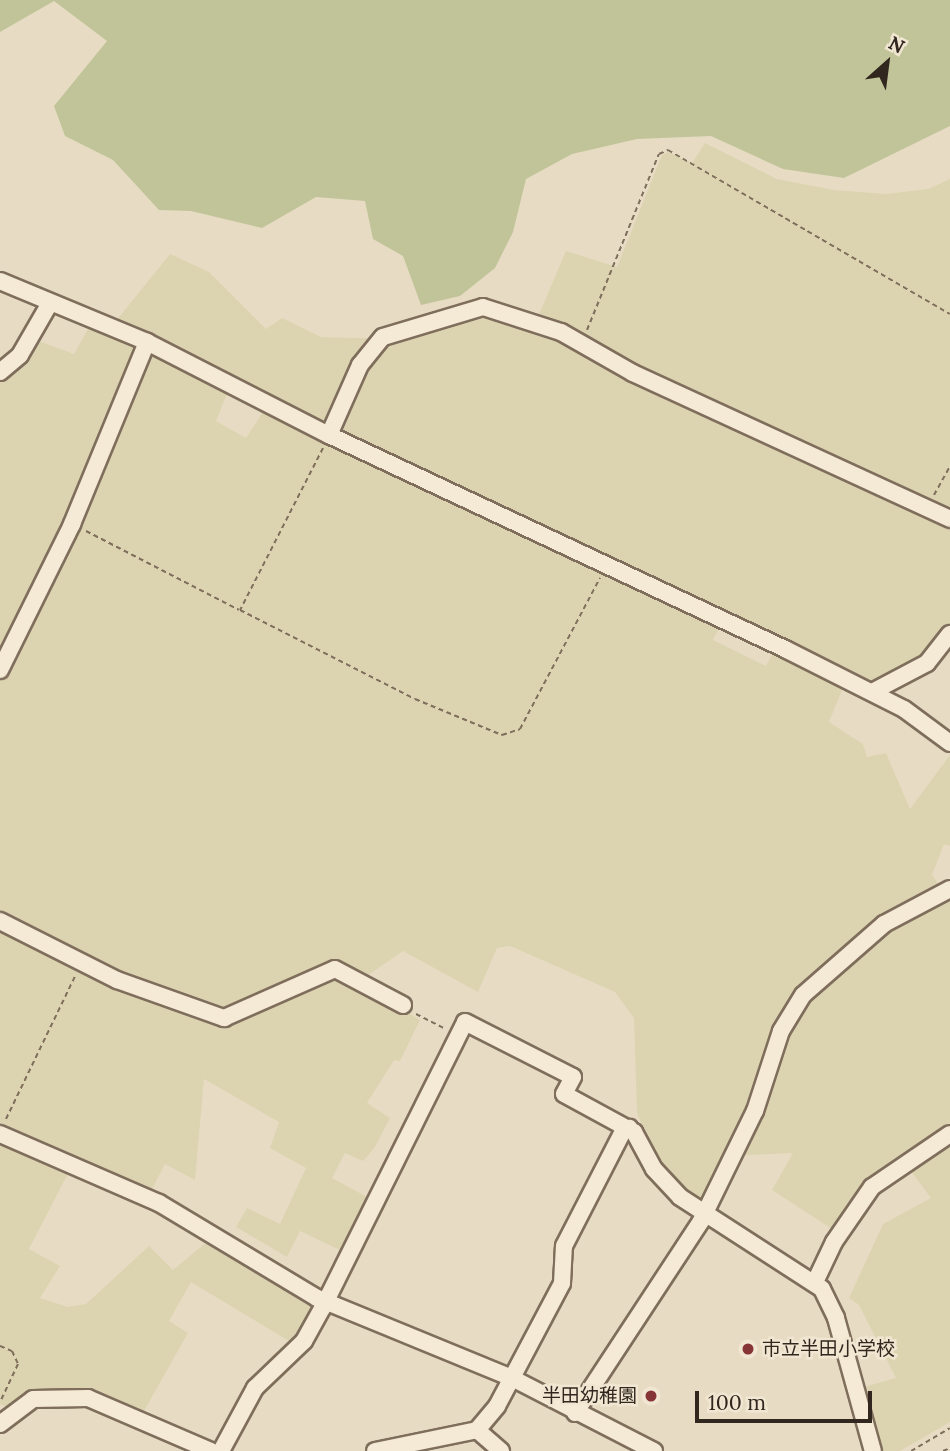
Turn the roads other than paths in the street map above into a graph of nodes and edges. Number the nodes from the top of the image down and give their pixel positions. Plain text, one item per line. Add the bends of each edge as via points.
1 (0, 281) edge
2 (50, 303) junction
3 (148, 342) junction
4 (0, 372) edge
5 (329, 435) junction
6 (950, 519) edge
7 (950, 634) edge
8 (0, 670) edge
9 (872, 692) junction
10 (950, 743) edge
11 (950, 889) edge
12 (0, 921) edge
13 (403, 1005) road end
14 (3, 1127) edge
15 (629, 1128) junction
16 (950, 1134) edge
17 (705, 1212) junction
18 (815, 1282) junction
19 (326, 1301) junction
20 (510, 1377) junction
21 (575, 1413) junction
22 (0, 1424) edge
23 (477, 1430) junction
24 (211, 1451) edge
25 (221, 1451) edge
26 (375, 1451) edge
27 (500, 1451) edge
28 (654, 1451) edge
29 (873, 1451) edge

1 - 2 street
2 - 3 street
2 - 4 street via 20,355
3 - 5 street
3 - 8 street via 72,524
5 - 6 street via 360,365 383,337 483,307 561,332
5 - 9 street
7 - 9 street via 927,663
9 - 10 street
11 - 17 street via 884,924 803,995 780,1031 755,1111
12 - 13 street via 82,963 224,1018 335,969
14 - 19 street via 159,1203
15 - 17 street via 666,1184
15 - 19 street via 564,1094 573,1077 466,1022
15 - 20 street via 564,1246 562,1283
16 - 18 street via 872,1187 834,1242
17 - 18 street
17 - 21 street
18 - 29 street via 834,1310
19 - 20 street
19 - 25 street via 304,1341 255,1388
20 - 21 street
20 - 23 street
21 - 28 street
22 - 24 street via 33,1399 55,1394 88,1398
23 - 26 street
23 - 27 street

